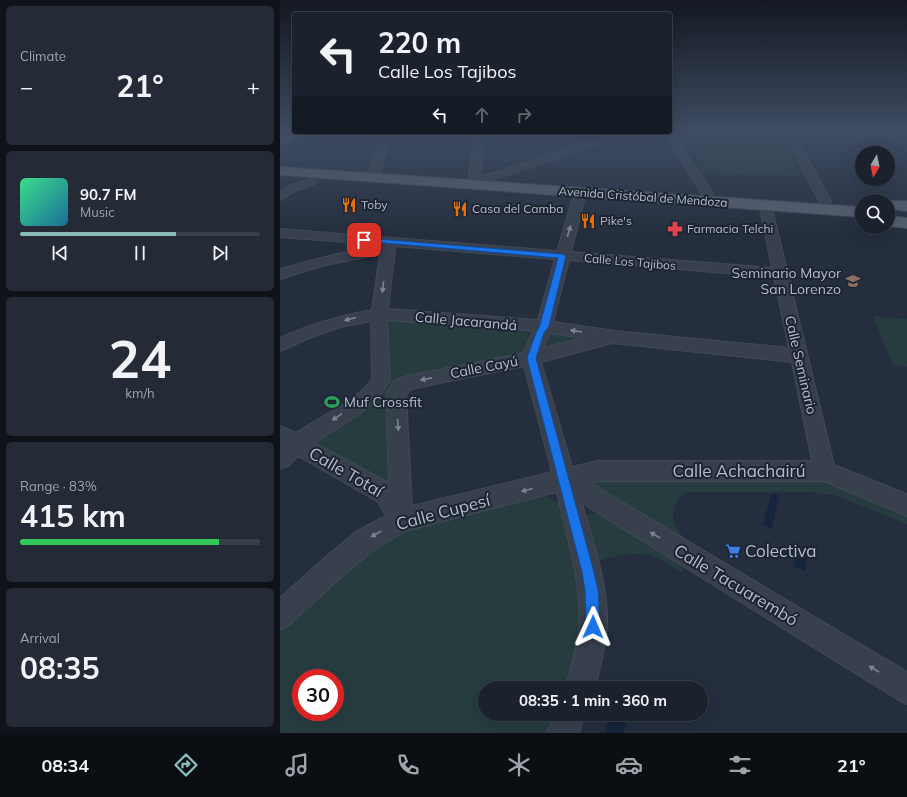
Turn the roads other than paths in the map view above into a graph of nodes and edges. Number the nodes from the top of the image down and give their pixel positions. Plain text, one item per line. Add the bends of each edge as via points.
1 (376, 165) edge
2 (476, 165) edge
3 (517, 165) edge
4 (689, 165) edge
5 (806, 165) edge
6 (280, 166) edge
7 (280, 171) edge
8 (374, 172) junction
9 (280, 179) edge
10 (474, 181) junction
11 (301, 184) junction
12 (707, 193) junction
13 (280, 196) edge
14 (578, 201) junction
15 (825, 201) junction
16 (855, 203) edge
17 (895, 205) edge
18 (907, 206) edge
19 (855, 211) edge
20 (767, 213) junction
21 (895, 214) edge
22 (907, 215) edge
23 (855, 219) edge
24 (895, 222) edge
25 (907, 223) edge
26 (280, 233) edge
27 (335, 238) junction
28 (422, 245) junction
29 (388, 249) junction
30 (562, 256) junction
31 (329, 260) junction
32 (280, 274) edge
33 (780, 274) junction
34 (379, 314) junction
35 (544, 326) junction
36 (615, 337) junction
37 (280, 345) edge
38 (799, 356) junction
39 (531, 358) junction
40 (288, 440) edge
41 (280, 459) edge
42 (825, 471) junction
43 (565, 480) junction
44 (907, 505) edge
45 (400, 520) junction
46 (280, 616) edge
47 (582, 681) edge
48 (907, 689) edge
49 (567, 721) edge
50 (562, 733) edge

1 - 8 street
2 - 10 street
3 - 10 street
4 - 12 street
5 - 15 street
6 - 8 main road, Avenida Cristóbal de Mendoza
7 - 10 main road, Avenida Cristóbal de Mendoza
8 - 10 main road, Avenida Cristóbal de Mendoza
9 - 11 main road, Avenida Cristóbal de Mendoza
10 - 12 main road, Avenida Cristóbal de Mendoza
10 - 19 main road, Avenida Cristóbal de Mendoza
11 - 13 street
11 - 14 main road, Avenida Cristóbal de Mendoza
12 - 15 main road, Avenida Cristóbal de Mendoza
14 - 20 main road, Avenida Cristóbal de Mendoza
30 -> 14 street
15 - 16 main road, Avenida Cristóbal de Mendoza
17 - 18 main road
20 - 23 main road, Avenida Cristóbal de Mendoza
20 - 33 street, Calle Seminario
21 - 22 main road
24 - 25 main road
26 - 27 street, Calle Los Tajibos
27 - 28 street, Calle Los Tajibos
27 - 31 street via 341,243 340,250
28 - 29 street
28 - 30 street, Calle Los Tajibos
29 - 31 street
29 -> 34 street
30 - 33 street, Calle Los Tajibos
30 - 35 street
31 - 32 street
33 - 38 street, Calle Seminario
34 - 35 street, Calle Jacarandá
34 -> 37 street, Calle Jacarandá via 338,322
34 -> 40 street via 381,380 378,385 362,400
36 -> 35 street, Calle Jacarandá
35 - 39 street
36 - 38 street, Calle Jacarandá
36 - 39 street, Calle Cayú
38 - 42 street, Calle Seminario
39 - 43 street
39 -> 45 street, Calle Cayú via 407,383 400,387 396,395
40 - 41 street
40 - 45 street, Calle Totaí via 383,492
42 - 43 street, Calle Achachairú via 598,471
42 - 44 street, Calle Achachairú
43 -> 45 street, Calle Cupesí
43 - 47 street via 588,572 593,607 590,651
48 -> 43 street, Calle Tacuarembó
45 -> 46 street, Calle Cupesí via 366,540
49 - 50 street

